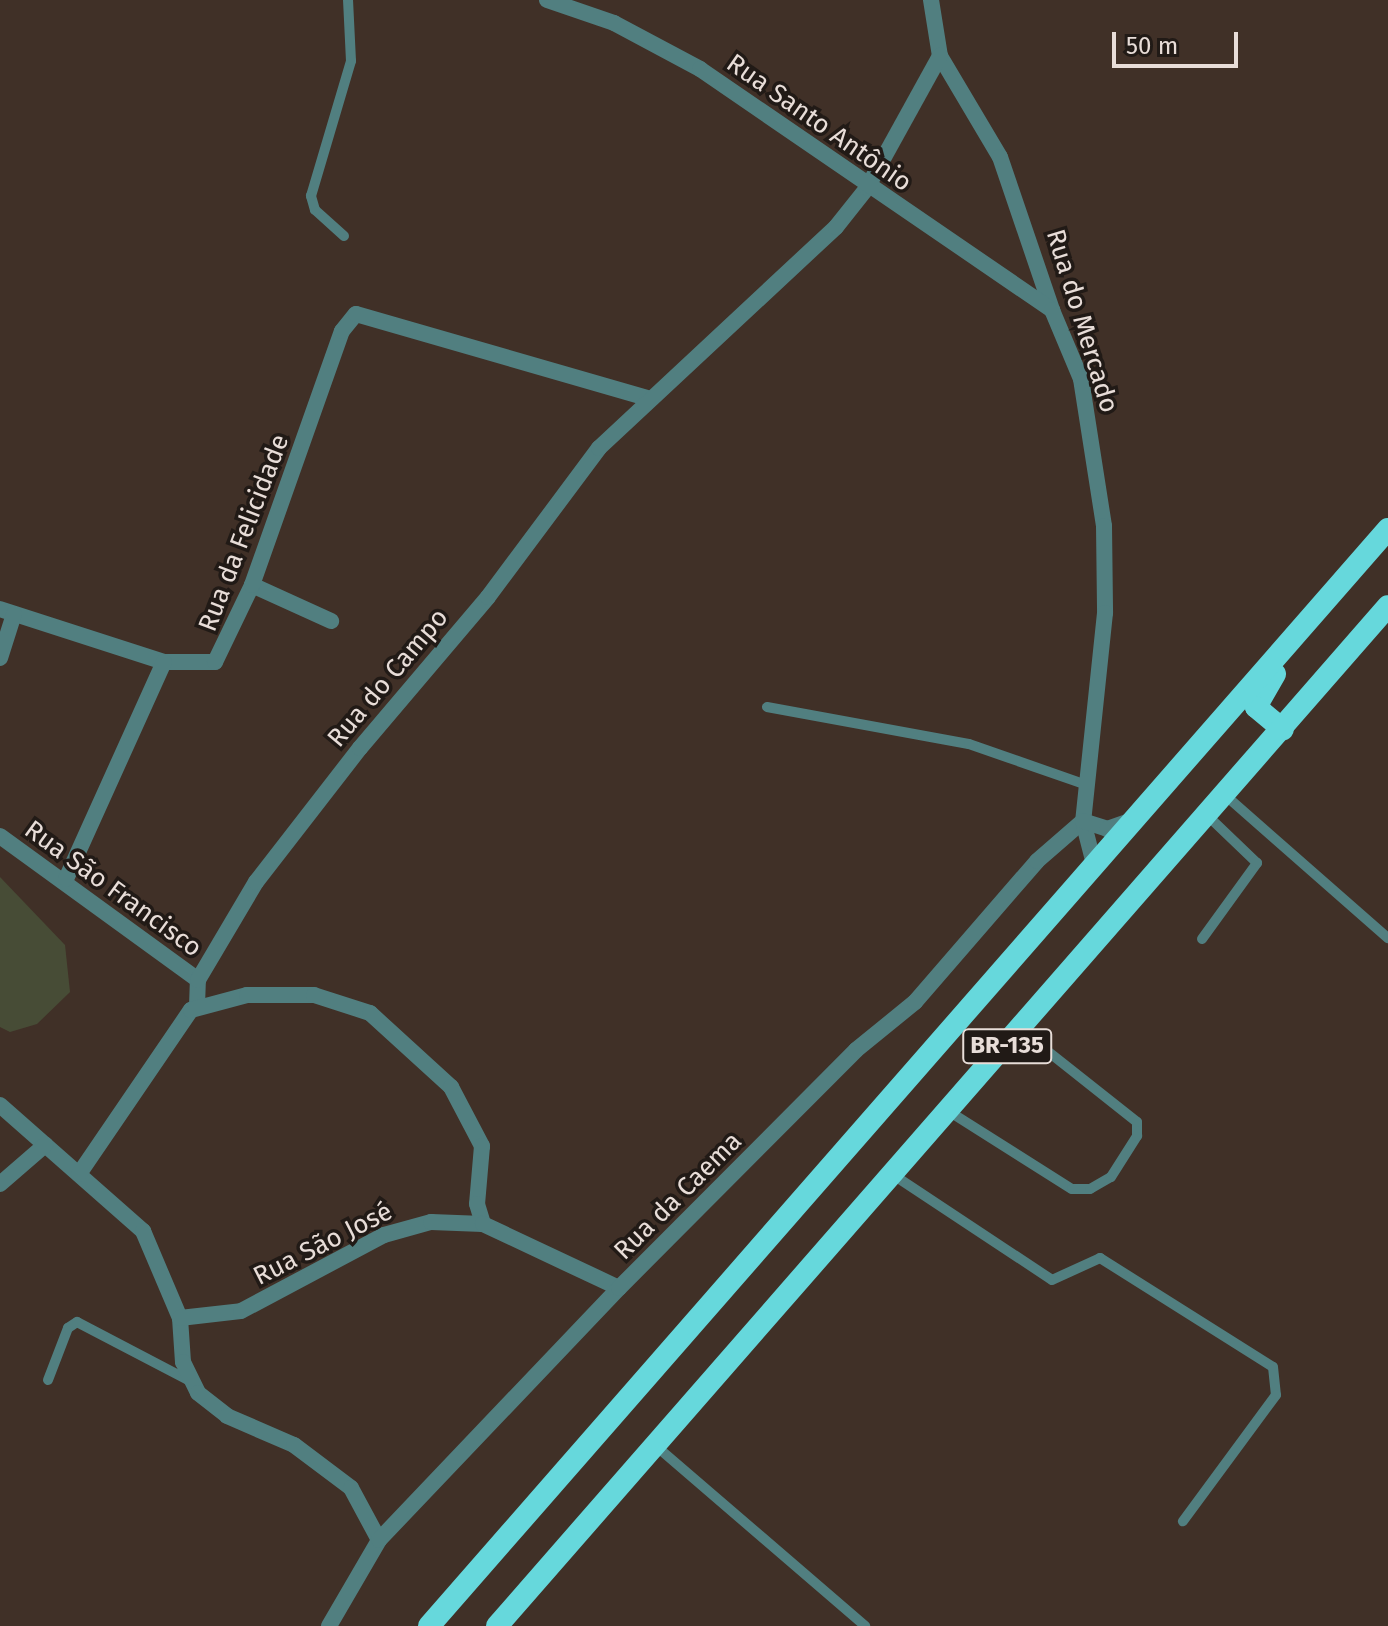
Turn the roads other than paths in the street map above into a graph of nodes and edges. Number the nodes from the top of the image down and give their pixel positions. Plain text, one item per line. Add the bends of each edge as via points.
1 (348, 0) edge
2 (550, 0) edge
3 (931, 0) edge
4 (940, 56) junction
5 (867, 188) junction
6 (344, 236) dead end
7 (1052, 310) junction
8 (647, 398) junction
9 (1388, 529) edge
10 (1388, 549) edge
11 (252, 585) junction
12 (1388, 606) edge
13 (7, 611) edge
14 (331, 621) dead end
15 (0, 658) edge
16 (164, 662) junction
17 (767, 707) dead end
18 (1283, 730) junction
19 (1087, 785) junction
20 (1225, 795) junction
21 (1207, 815) junction
22 (1133, 820) junction
23 (1083, 821) junction
24 (0, 836) edge
25 (1094, 864) junction
26 (66, 879) junction
27 (1388, 938) edge
28 (1202, 939) dead end
29 (198, 980) junction
30 (197, 1006) junction
31 (1021, 1030) junction
32 (0, 1105) edge
33 (950, 1112) junction
34 (45, 1145) junction
35 (79, 1174) junction
36 (895, 1176) junction
37 (0, 1184) edge
38 (483, 1224) junction
39 (619, 1288) junction
40 (180, 1318) junction
41 (48, 1380) dead end
42 (188, 1380) junction
43 (656, 1446) junction
44 (1183, 1521) dead end
45 (379, 1540) junction
46 (329, 1626) edge
47 (429, 1626) edge
48 (497, 1626) edge
49 (865, 1626) edge

1 - 6 lane via 351,61 311,196 315,210
2 - 5 street, Rua Santo Antônio via 664,47
3 - 4 street, Rua do Mercado
4 - 5 street, Rua do Campo
4 - 7 street, Rua do Mercado via 1000,157
5 - 7 street, Rua Santo Antônio
5 - 8 street, Rua do Campo via 790,274
7 - 19 street, Rua do Mercado via 1081,379 1104,526 1105,613
8 - 11 street, Rua da Felicidade via 370,313 351,317
8 - 29 street, Rua do Campo via 599,448 256,882
9 - 22 highway, BR-135
10 - 18 highway via 1261,692 1260,716
11 - 14 street
11 - 16 street, Rua da Felicidade via 215,662
12 - 18 highway, BR-135
13 - 15 street
13 - 16 street, Rua da Felicidade
16 - 26 street
17 - 19 lane via 969,744
18 - 20 highway, BR-135
19 - 23 street, Rua do Mercado
20 - 21 highway, BR-135
20 - 27 lane
21 - 28 lane via 1257,863
21 - 31 highway, BR-135
22 - 23 street via 1107,829
22 - 25 highway, BR-135
23 - 25 street, Rua do Mercado
23 - 39 street, Rua da Caema via 1037,861 915,1002 856,1050
24 - 26 street, Rua São Francisco
25 - 47 highway, BR-135
26 - 29 street, Rua São Francisco via 131,936
29 - 30 street, Rua do Campo
30 - 35 street
30 - 38 street via 298,993 343,1002 394,1029 451,1087 477,1127
31 - 33 highway, BR-135
31 - 33 lane via 1137,1122 1137,1136 1111,1177 1090,1189 1072,1189
32 - 34 street
33 - 36 highway, BR-135
34 - 35 street
34 - 37 street
35 - 40 street via 143,1231
36 - 43 highway, BR-135
36 - 44 lane via 1052,1280 1100,1258 1273,1367 1276,1395
38 - 39 street, Rua São José
38 - 40 street, Rua São José via 405,1227 241,1311
39 - 45 street, Rua da Caema
40 - 42 street
41 - 42 lane via 68,1328 77,1322
42 - 45 street via 208,1404 294,1445 351,1488
43 - 48 highway, BR-135
43 - 49 lane
45 - 46 street, Rua da Caema

